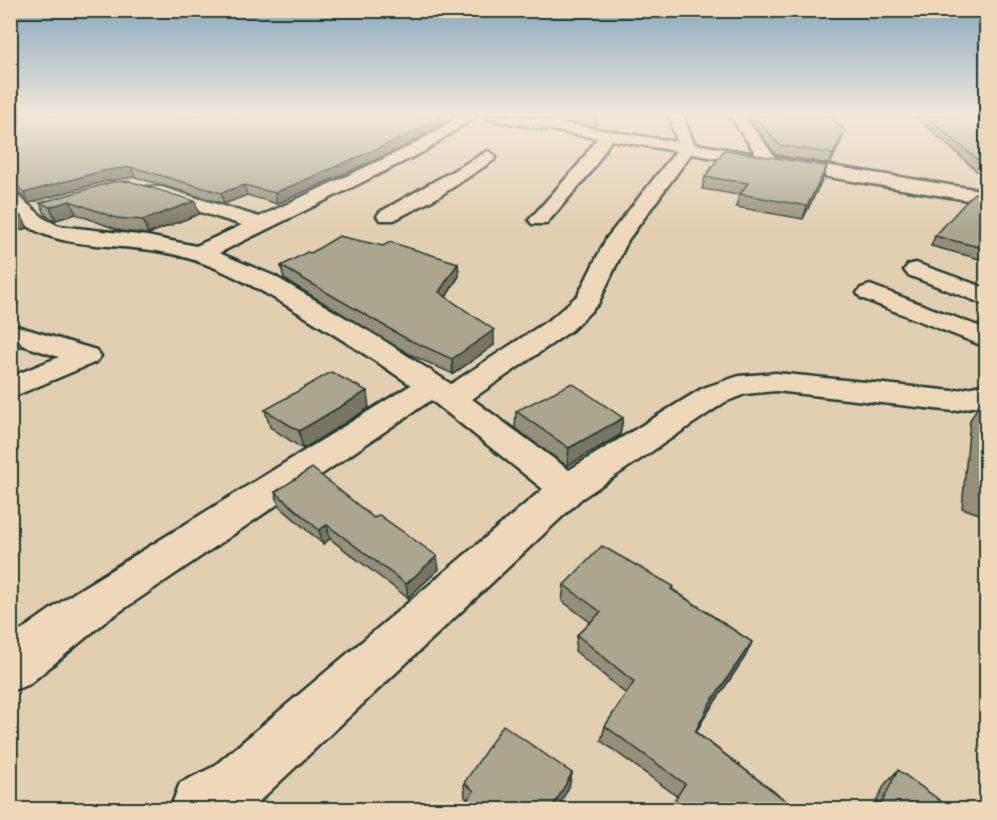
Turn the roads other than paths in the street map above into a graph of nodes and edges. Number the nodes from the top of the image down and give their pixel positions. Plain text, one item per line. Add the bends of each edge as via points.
1 (406, 154) edge
2 (467, 154) edge
3 (594, 154) edge
4 (682, 154) edge
5 (724, 154) edge
6 (764, 154) edge
7 (770, 162) junction
8 (135, 185) edge
9 (987, 196) edge
10 (27, 207) edge
11 (387, 216) dead end
12 (539, 220) dead end
13 (261, 224) junction
14 (200, 253) junction
15 (916, 270) dead end
16 (870, 293) dead end
17 (987, 297) edge
18 (10, 332) edge
19 (987, 339) edge
20 (10, 389) edge
21 (442, 391) junction
22 (975, 403) edge
23 (568, 489) junction
24 (10, 668) edge
25 (201, 804) dead end

1 - 13 street
2 - 11 street via 488,156
3 - 12 street
4 - 21 street via 617,239 589,299 562,324
5 - 7 street
6 - 7 street
7 - 9 street
8 - 13 street
10 - 14 street via 44,229 61,235 88,240 132,240
13 - 14 street
14 - 21 street via 235,266 350,330
15 - 17 street
16 - 19 street
18 - 20 street via 86,356
21 - 23 street
21 - 24 street via 90,607
22 - 23 street via 776,382 739,385 714,395
23 - 25 street via 233,787

